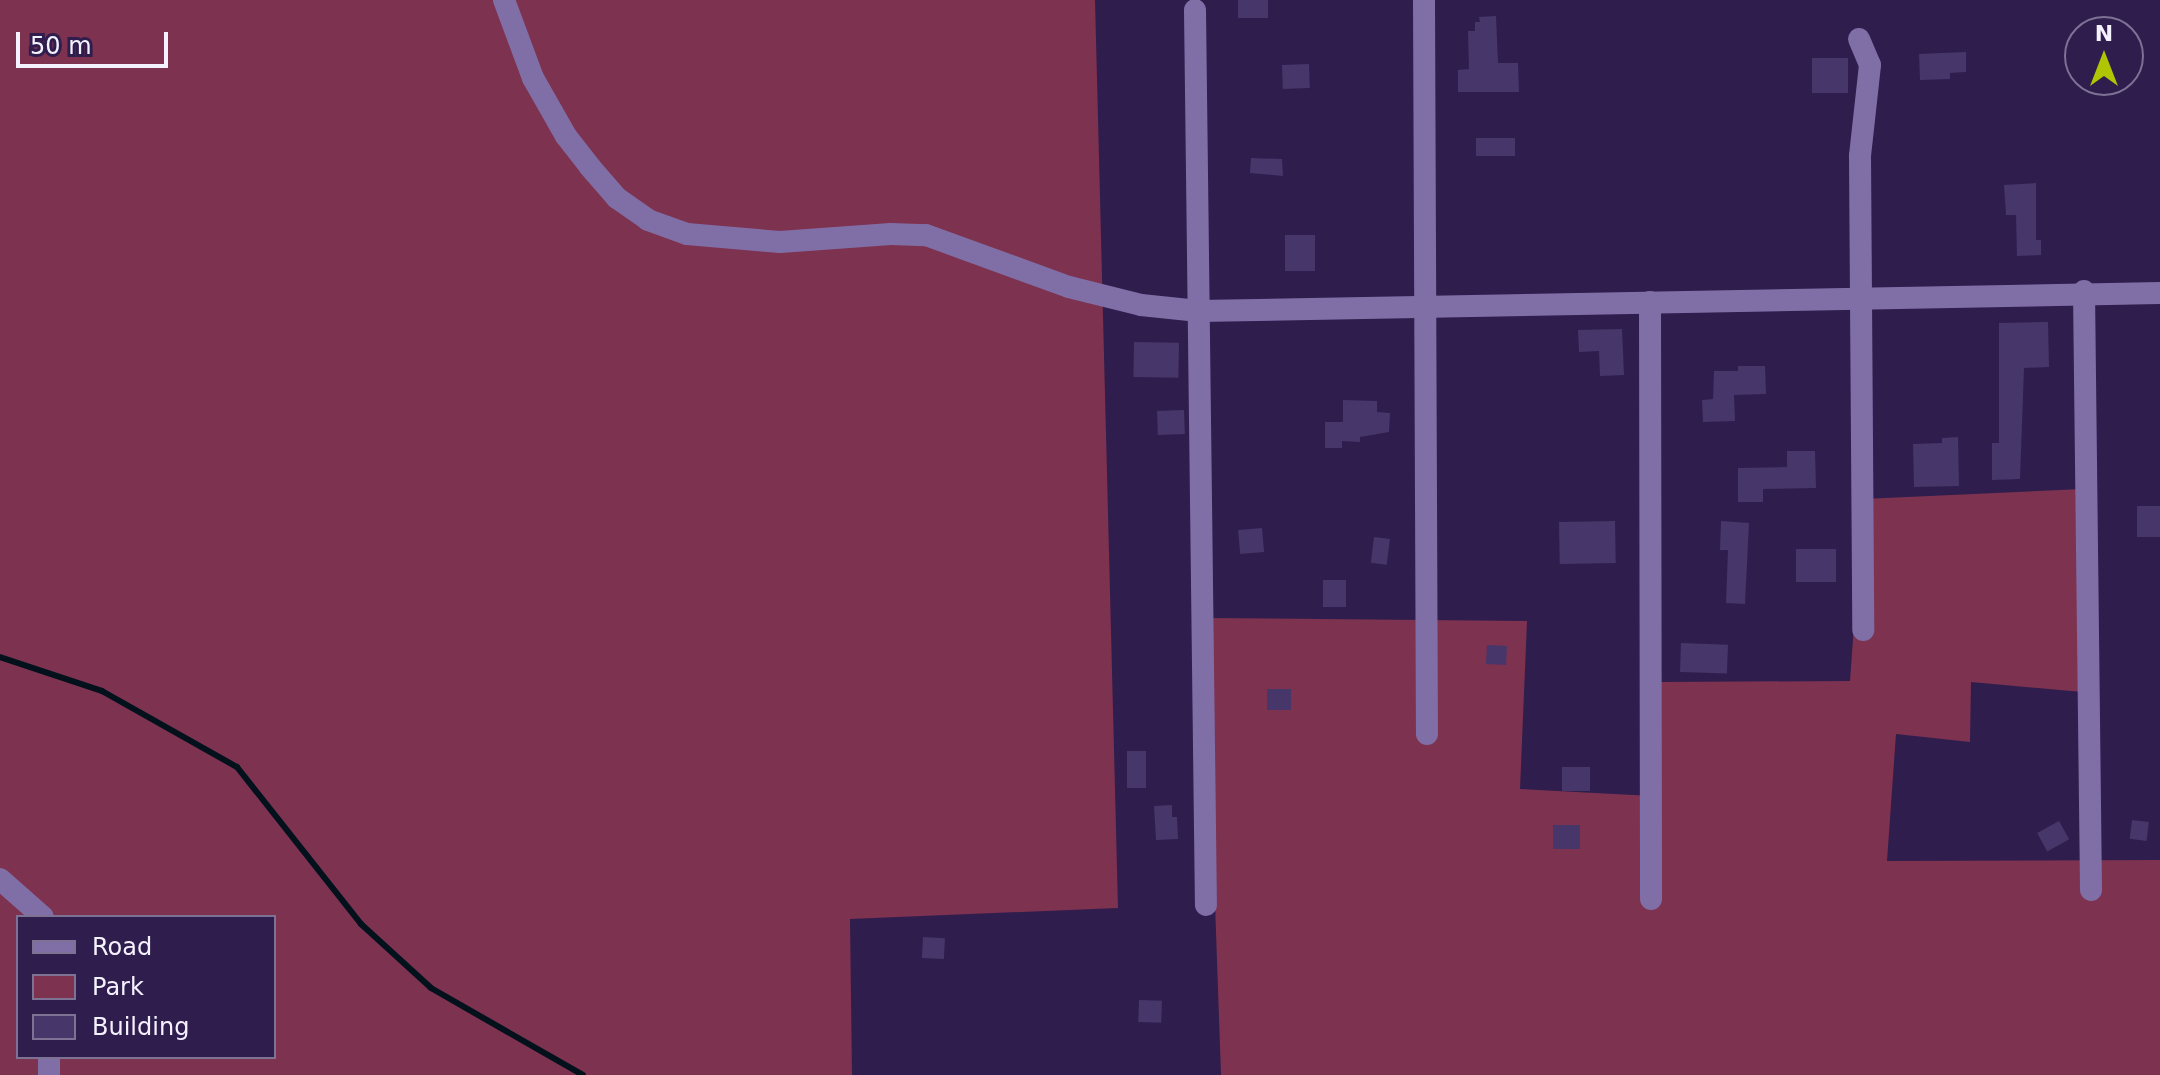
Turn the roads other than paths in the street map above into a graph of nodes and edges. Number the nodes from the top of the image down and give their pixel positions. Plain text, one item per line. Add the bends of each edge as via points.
1 (504, 0) edge
2 (1424, 0) edge
3 (1195, 10) dead end
4 (1859, 39) dead end
5 (2084, 291) junction
6 (2160, 293) edge
7 (1862, 298) junction
8 (1650, 302) junction
9 (1424, 307) junction
10 (1199, 311) junction
11 (1863, 630) dead end
12 (1427, 734) dead end
13 (0, 879) edge
14 (2091, 890) dead end
15 (1651, 899) dead end
16 (1206, 905) dead end
17 (41, 915) edge

1 - 10 street via 533,78 566,136 617,198 648,220 687,234 780,242 926,235 1069,287 1141,305
2 - 9 street
3 - 10 street
4 - 7 street via 1870,65 1860,156
5 - 6 street
5 - 7 street
5 - 14 street
7 - 8 street
7 - 11 street
8 - 9 street
8 - 15 street
9 - 10 street
9 - 12 street
10 - 16 street
13 - 17 street

